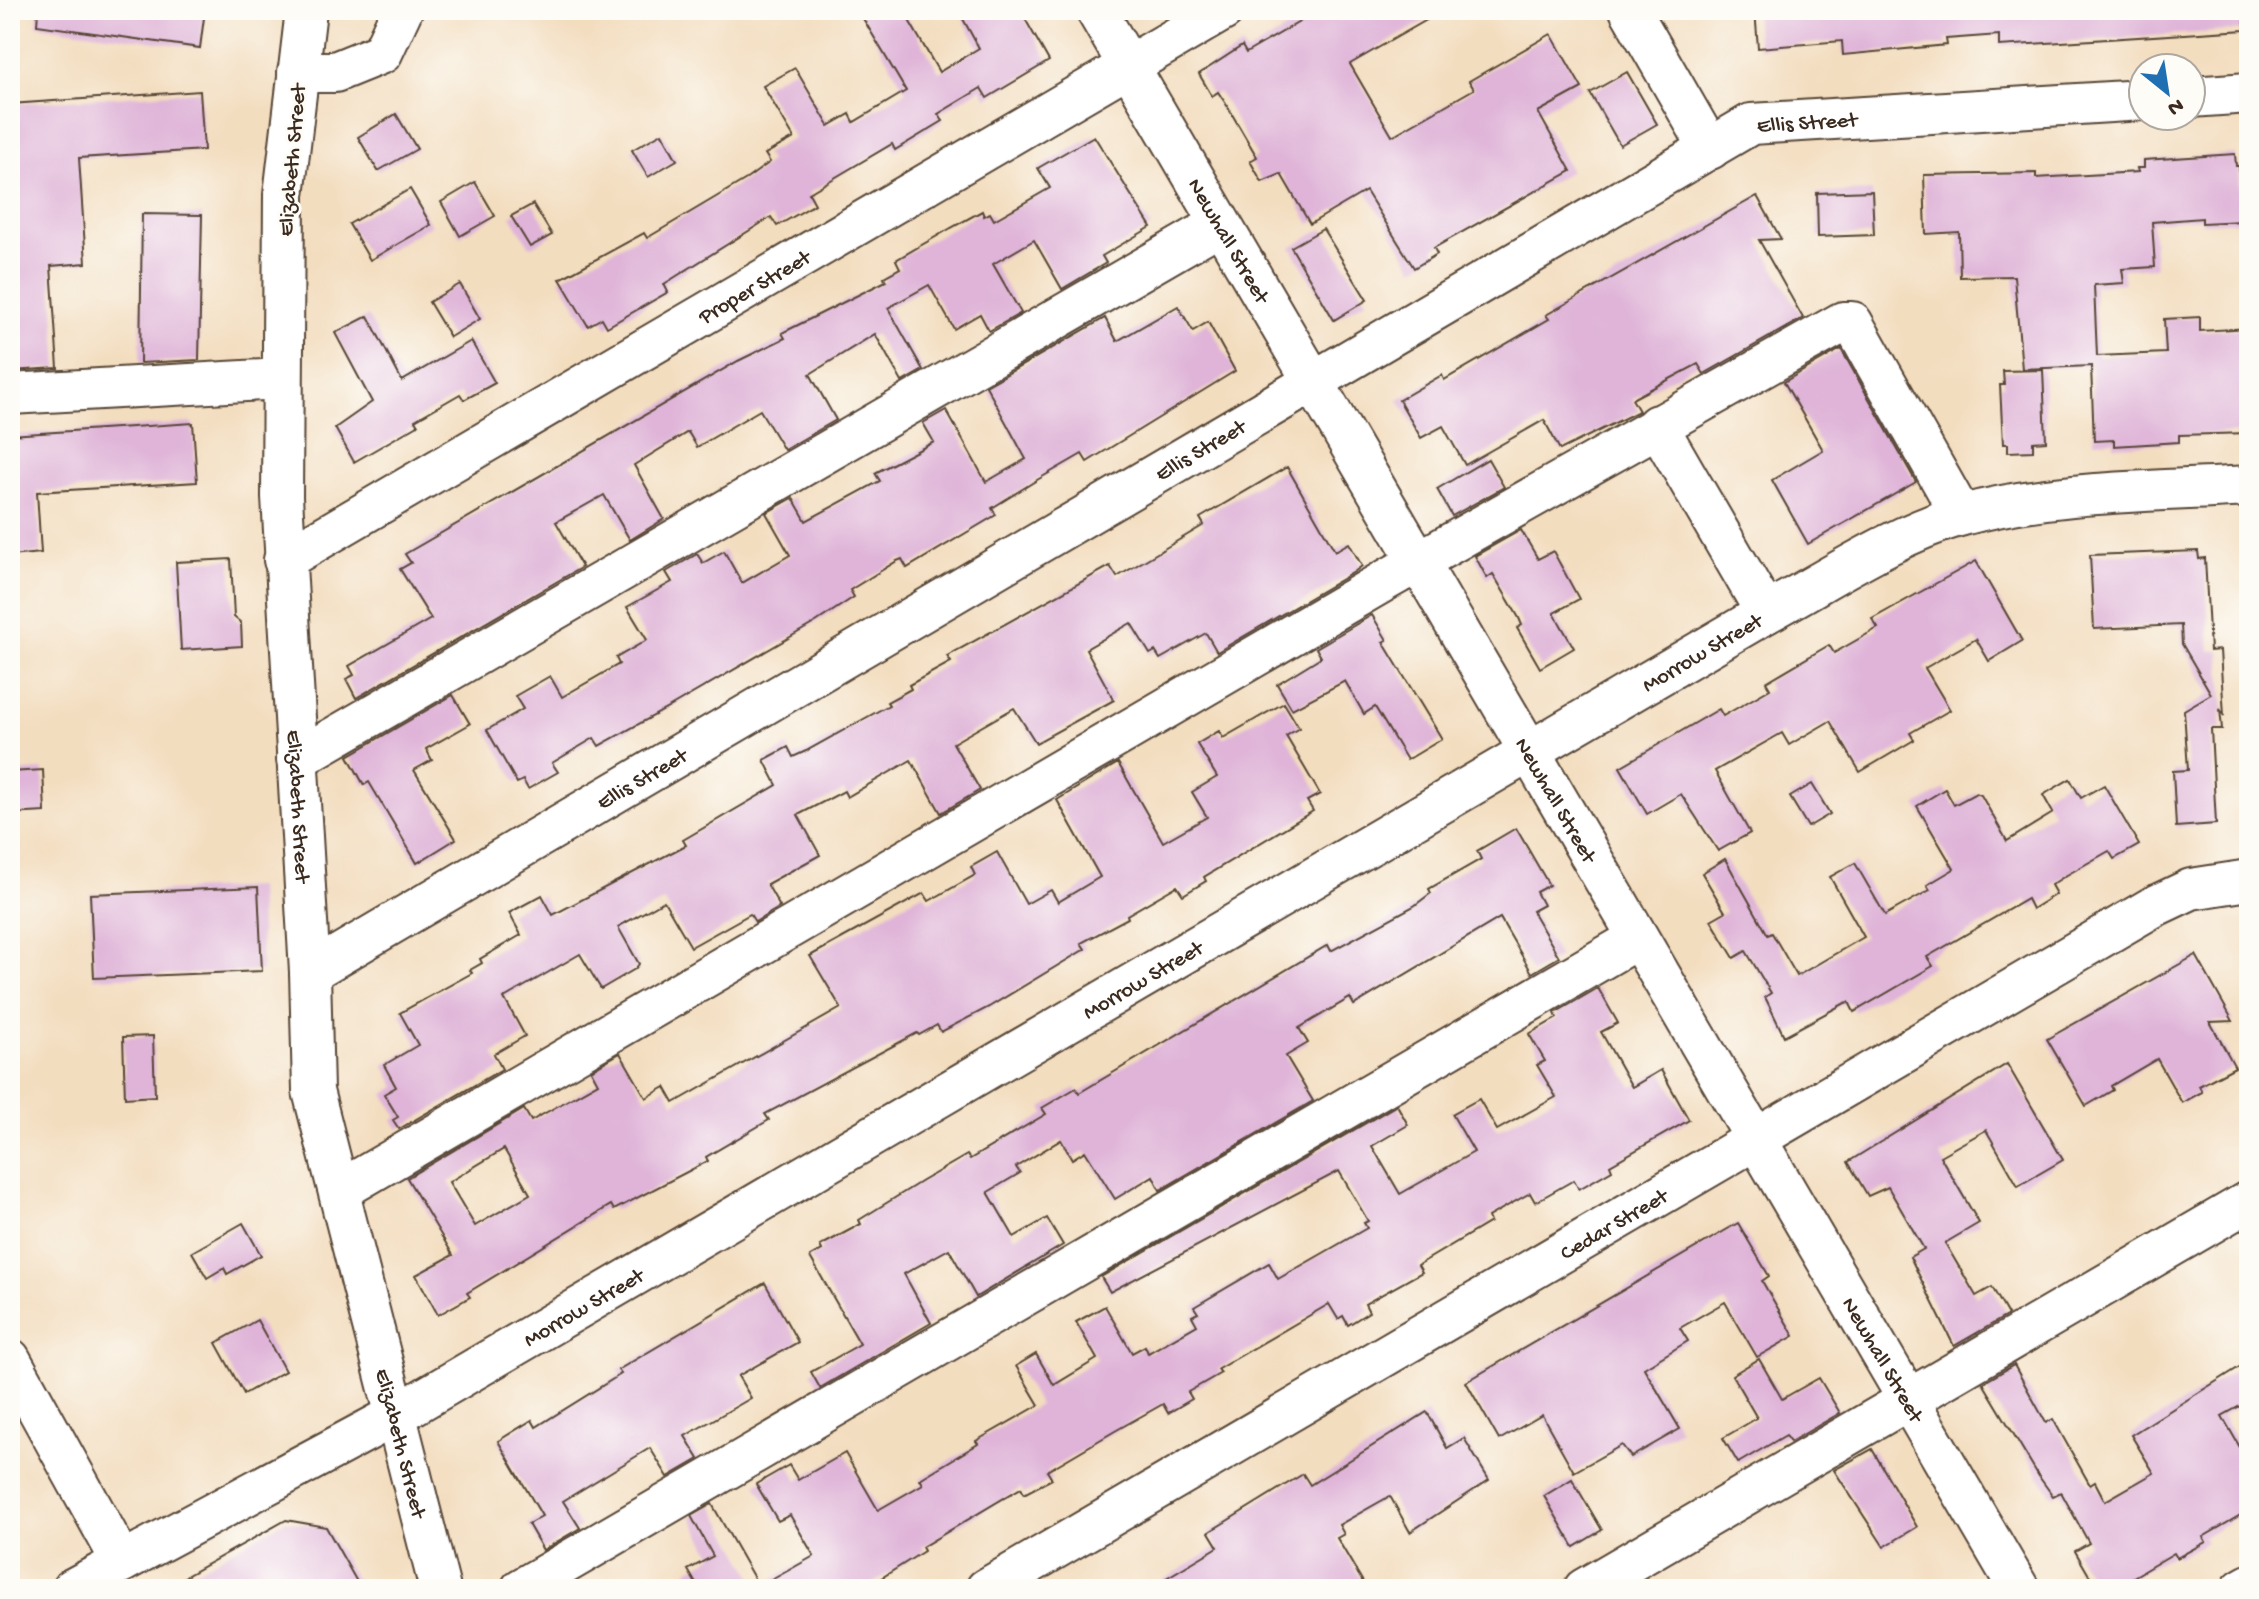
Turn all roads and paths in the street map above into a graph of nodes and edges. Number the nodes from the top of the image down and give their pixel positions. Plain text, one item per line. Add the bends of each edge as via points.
1 (306, 10) edge
2 (402, 10) edge
3 (1096, 10) edge
4 (1224, 10) edge
5 (1630, 10) edge
6 (1129, 66) junction
7 (298, 72) junction
8 (2249, 93) edge
9 (2207, 96) edge
10 (2127, 101) edge
11 (1710, 149) junction
12 (1220, 224) junction
13 (281, 379) junction
14 (1312, 381) junction
15 (10, 394) edge
16 (1657, 425) junction
17 (2249, 486) edge
18 (1961, 515) junction
19 (284, 560) junction
20 (1418, 562) junction
21 (1766, 613) junction
22 (1529, 752) junction
23 (297, 759) junction
24 (2249, 880) edge
25 (1638, 938) junction
26 (310, 972) junction
27 (1755, 1139) junction
28 (339, 1191) junction
29 (2249, 1201) edge
30 (10, 1359) edge
31 (1908, 1400) junction
32 (396, 1415) junction
33 (122, 1562) junction
34 (2249, 1585) edge
35 (72, 1589) edge
36 (440, 1589) edge
37 (521, 1589) edge
38 (986, 1589) edge
39 (1584, 1589) edge
40 (2019, 1589) edge
41 (2242, 1589) edge

1 - 7 street, Elizabeth Street
2 - 7 street via 382,53 335,72
3 - 6 street, Newhall Street
4 - 6 street, Proper Street
5 - 11 street
6 - 12 street, Newhall Street
6 - 19 street, Proper Street
7 - 13 street, Elizabeth Street via 284,195
8 - 9 street
10 - 11 street, Ellis Street via 1751,124
11 - 14 street, Ellis Street
12 - 14 street, Newhall Street
12 - 23 street
13 - 15 street
13 - 19 street, Elizabeth Street
14 - 20 street, Newhall Street
14 - 26 street, Ellis Street
16 - 18 street via 1843,322 1852,322
16 - 20 street
16 - 21 street
17 - 18 street, Morrow Street via 2040,500
18 - 21 street, Morrow Street via 1911,535
19 - 23 street, Elizabeth Street
20 - 22 street, Newhall Street
20 - 28 street
21 - 22 street, Morrow Street
22 - 25 street, Newhall Street
22 - 32 street, Morrow Street
23 - 26 street, Elizabeth Street
24 - 27 street, Cedar Street via 2191,889 2153,907
25 - 27 street, Newhall Street
25 - 37 street
26 - 28 street, Elizabeth Street via 313,1091
27 - 31 street, Newhall Street
27 - 38 street, Cedar Street
28 - 32 street, Elizabeth Street
29 - 31 street
30 - 33 street
31 - 39 street
31 - 40 street, Newhall Street
32 - 33 street, Morrow Street
32 - 36 street, Elizabeth Street
33 - 35 street, Morrow Street
34 - 41 street

